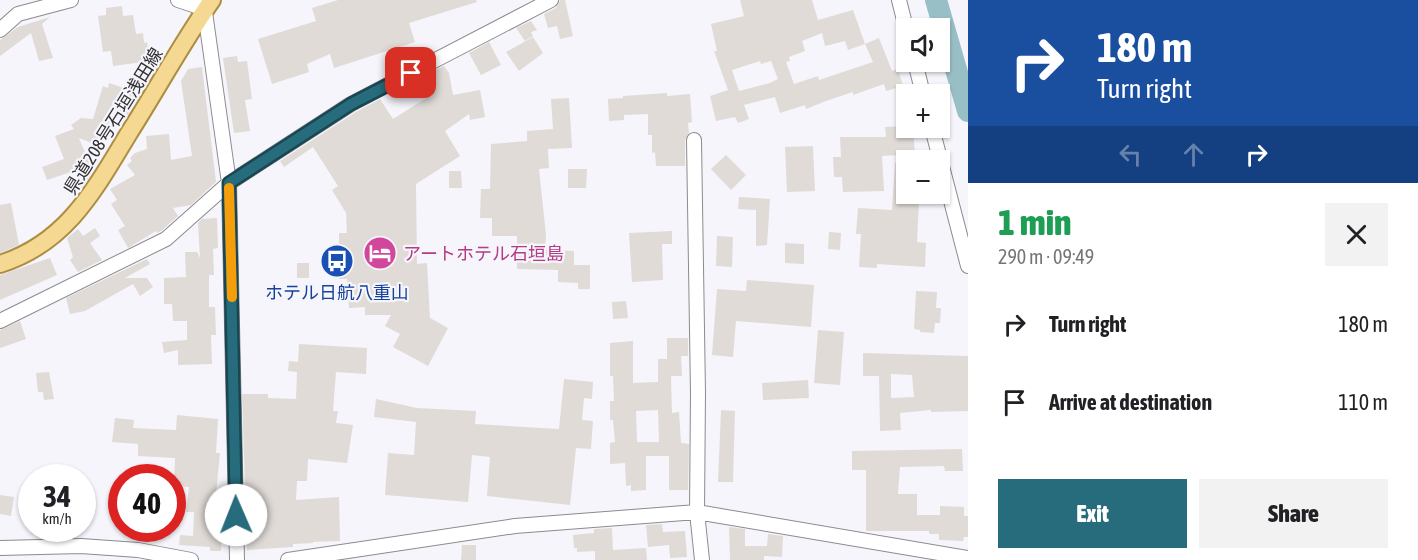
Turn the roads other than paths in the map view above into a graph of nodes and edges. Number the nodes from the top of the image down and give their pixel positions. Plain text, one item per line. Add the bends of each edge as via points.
1 (71, 0) edge
2 (178, 0) edge
3 (551, 0) edge
4 (899, 0) edge
5 (207, 3) edge
6 (904, 18) edge
7 (0, 30) edge
8 (935, 138) edge
9 (694, 140) dead end
10 (229, 183) junction
11 (0, 264) edge
12 (968, 266) edge
13 (0, 321) edge
14 (697, 512) junction
15 (0, 548) edge
16 (905, 554) edge
17 (968, 558) edge
18 (191, 560) edge
19 (237, 560) edge
20 (288, 560) edge
21 (702, 560) edge

1 - 7 street via 18,14
2 - 5 street
3 - 10 street via 351,104
4 - 6 street
5 - 10 street
5 - 11 main road, 県道208号石垣浅田線 via 80,210 45,243
8 - 12 street
9 - 14 street
10 - 13 street via 166,239
10 - 19 street
14 - 16 street
14 - 20 street via 515,526
14 - 21 street
15 - 18 street via 81,546 138,550
16 - 17 street

